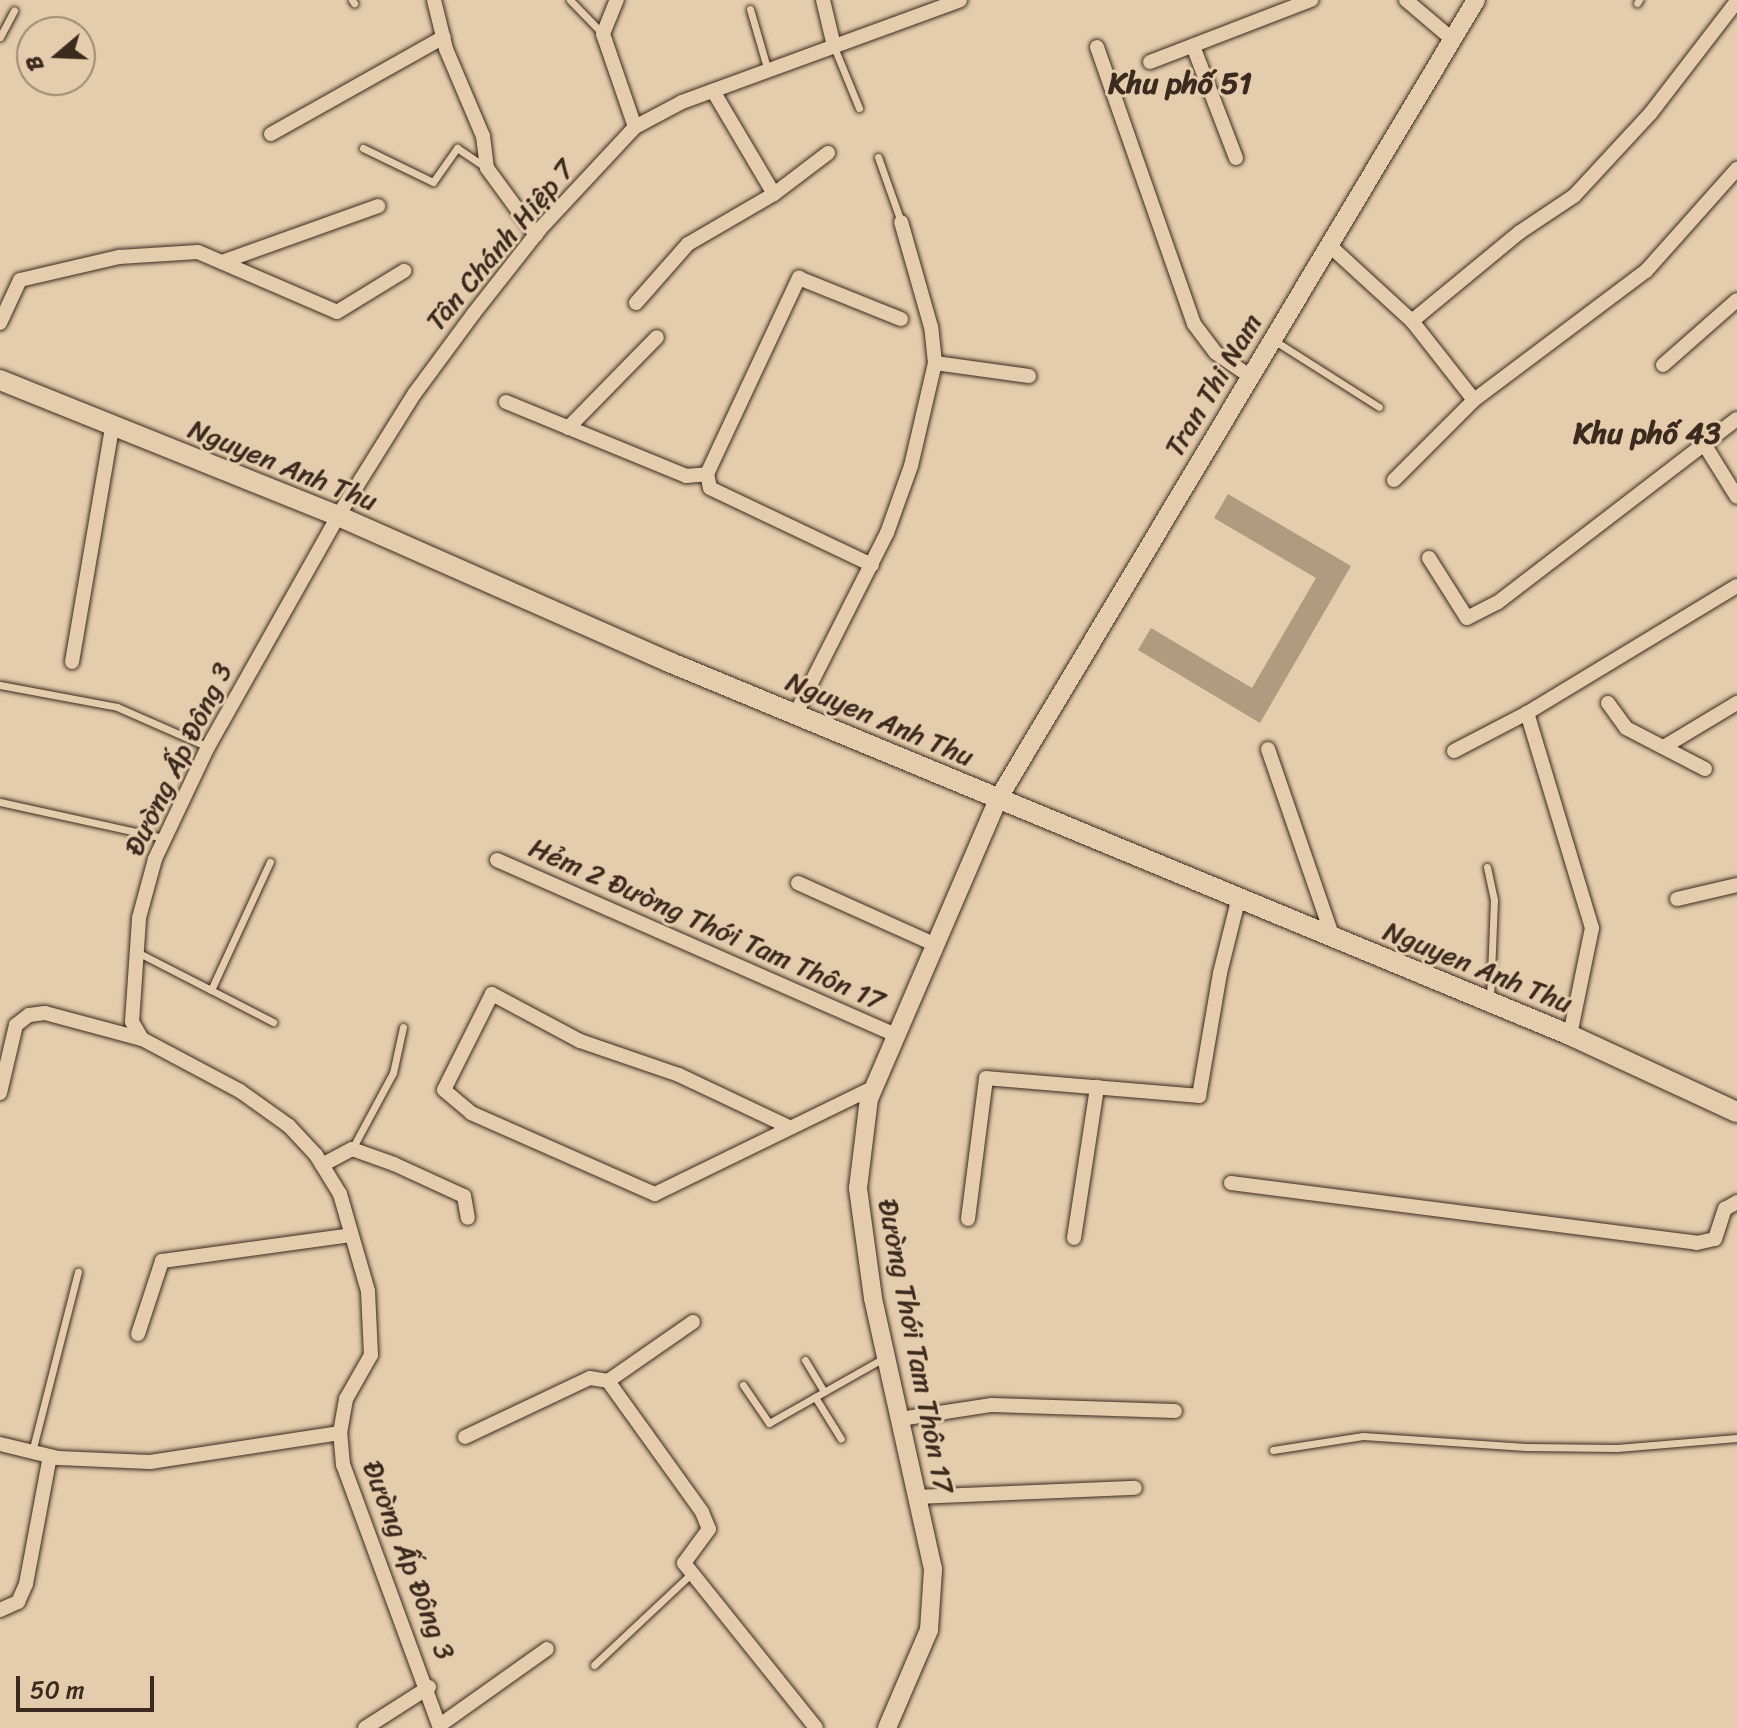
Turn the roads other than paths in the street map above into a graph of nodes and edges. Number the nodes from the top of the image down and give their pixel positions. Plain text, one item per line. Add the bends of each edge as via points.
1 (434, 0) edge
2 (570, 0) edge
3 (617, 0) edge
4 (823, 0) edge
5 (960, 0) edge
6 (1311, 0) edge
7 (1406, 0) edge
8 (1476, 0) edge
9 (1737, 1) edge
10 (750, 9) dead end
11 (14, 11) dead end
12 (603, 34) junction
13 (0, 37) edge
14 (444, 37) junction
15 (1452, 39) junction
16 (834, 46) junction
17 (1193, 46) junction
18 (1097, 47) dead end
19 (1150, 62) dead end
20 (768, 71) junction
21 (713, 91) junction
22 (859, 108) dead end
23 (635, 127) junction
24 (271, 134) dead end
25 (363, 148) dead end
26 (828, 153) dead end
27 (878, 157) dead end
28 (1236, 158) dead end
29 (487, 168) junction
30 (1737, 169) edge
31 (774, 194) junction
32 (378, 206) dead end
33 (901, 222) joint
34 (536, 235) junction
35 (1329, 245) junction
36 (222, 262) junction
37 (404, 271) dead end
38 (1737, 300) edge
39 (636, 303) dead end
40 (901, 319) dead end
41 (1412, 321) junction
42 (0, 323) edge
43 (657, 337) dead end
44 (1273, 339) junction
45 (935, 363) junction
46 (1663, 365) dead end
47 (1029, 376) dead end
48 (1251, 377) junction
49 (0, 380) edge
50 (1474, 400) junction
51 (506, 402) dead end
52 (1379, 407) dead end
53 (1737, 419) edge
54 (112, 427) junction
55 (568, 428) junction
56 (1704, 444) junction
57 (707, 474) junction
58 (1394, 480) dead end
59 (1737, 497) edge
60 (338, 516) junction
61 (1429, 558) dead end
62 (872, 565) junction
63 (1737, 586) edge
64 (72, 662) dead end
65 (0, 685) edge
66 (1608, 703) dead end
67 (1737, 703) edge
68 (1527, 713) junction
69 (795, 715) junction
70 (1667, 745) junction
71 (208, 747) junction
72 (1268, 749) dead end
73 (1454, 751) dead end
74 (1705, 769) dead end
75 (998, 799) junction
76 (0, 802) edge
77 (166, 838) junction
78 (497, 860) dead end
79 (270, 862) dead end
80 (1487, 867) dead end
81 (798, 883) dead end
82 (1737, 885) edge
83 (1677, 899) dead end
84 (1238, 901) junction
85 (1333, 938) junction
86 (936, 945) junction
87 (137, 952) junction
88 (211, 990) junction
89 (1490, 1003) junction
90 (273, 1022) dead end
91 (403, 1027) dead end
92 (1570, 1035) junction
93 (897, 1036) junction
94 (142, 1039) junction
95 (874, 1087) junction
96 (1097, 1087) junction
97 (0, 1093) edge
98 (1737, 1112) edge
99 (789, 1127) junction
100 (352, 1149) junction
101 (322, 1165) junction
102 (1231, 1183) dead end
103 (1737, 1202) edge
104 (468, 1218) dead end
105 (968, 1219) dead end
106 (351, 1235) junction
107 (1074, 1238) dead end
108 (78, 1272) dead end
109 (693, 1322) dead end
110 (138, 1334) dead end
111 (886, 1357) junction
112 (805, 1360) dead end
113 (608, 1381) junction
114 (743, 1385) dead end
115 (824, 1392) junction
116 (815, 1397) junction
117 (1175, 1411) dead end
118 (900, 1419) junction
119 (340, 1433) junction
120 (465, 1437) dead end
121 (1737, 1438) edge
122 (841, 1439) dead end
123 (0, 1444) edge
124 (1273, 1450) dead end
125 (32, 1452) junction
126 (50, 1456) junction
127 (1135, 1488) dead end
128 (917, 1497) junction
129 (693, 1572) junction
130 (0, 1610) edge
131 (547, 1649) dead end
132 (594, 1665) dead end
133 (429, 1687) junction
134 (440, 1727) edge
135 (365, 1728) edge
136 (816, 1728) edge
137 (887, 1728) edge

1 - 14 street
2 - 12 lane
3 - 12 street
4 - 16 street
5 - 16 street
6 - 17 street
7 - 15 street
8 - 15 street, Tran Thi Nam
9 - 41 street via 1650,114 1574,196 1520,232
10 - 20 lane
11 - 13 lane
12 - 23 street
14 - 24 street
14 - 29 street via 483,136
15 - 35 street, Tran Thi Nam
16 - 20 street
16 - 22 lane
17 - 19 street
17 - 28 street
18 - 48 street via 1194,324 1216,353
20 - 21 street
21 - 23 street
21 - 31 street
23 - 34 street, Tân Chánh Hiệp 7
25 - 29 lane via 433,182 457,148
26 - 31 street
27 - 33 lane
29 - 34 street
30 - 50 street via 1646,271
31 - 39 street via 688,244
32 - 36 street
33 - 45 street via 931,327
34 - 60 street, Tân Chánh Hiệp 7 via 415,393
35 - 41 street
35 - 44 street, Tran Thi Nam
36 - 37 street via 337,312
36 - 42 street via 198,252 119,257 20,280
38 - 46 street
40 - 57 street via 799,278
41 - 50 street
43 - 55 street
44 - 48 street, Tran Thi Nam
44 - 52 lane
45 - 47 street
45 - 62 street via 911,466
48 - 75 street, Tran Thi Nam
49 - 54 main road, Nguyen Anh Thu
50 - 58 street
51 - 55 street
53 - 56 street
54 - 60 main road, Nguyen Anh Thu
54 - 64 street
55 - 57 street via 686,476
56 - 59 street
56 - 61 street via 1497,603 1467,618
57 - 62 street via 710,488
60 - 69 main road, Nguyen Anh Thu
60 - 71 street, Đường Ấp Đông 3
62 - 69 street
63 - 68 street
65 - 71 lane via 117,707
66 - 70 street via 1626,728
67 - 70 street
68 - 73 street
68 - 92 street via 1592,928
69 - 75 main road, Nguyen Anh Thu
70 - 74 street
71 - 77 street, Đường Ấp Đông 3
72 - 85 street
75 - 84 main road, Nguyen Anh Thu
75 - 86 street, Đường Thới Tam Thôn 17
76 - 77 lane
77 - 87 street, Đường Ấp Đông 3 via 139,918
78 - 93 street, Hẻm 2 Đường Thới Tam Thôn 17
79 - 88 lane
80 - 89 lane via 1494,900
81 - 86 street
82 - 83 street
84 - 85 main road, Nguyen Anh Thu
84 - 96 street via 1199,1096
85 - 89 main road, Nguyen Anh Thu
86 - 93 street, Đường Thới Tam Thôn 17
87 - 88 lane
87 - 94 street, Đường Ấp Đông 3 via 132,1022
88 - 90 lane
89 - 92 main road, Nguyen Anh Thu
91 - 100 lane via 393,1073
92 - 98 main road, Nguyen Anh Thu
93 - 95 street, Đường Thới Tam Thôn 17
94 - 97 street via 45,1013 29,1015 16,1025
94 - 101 street, Đường Ấp Đông 3 via 240,1091 289,1126
95 - 99 street
95 - 111 street, Đường Thới Tam Thôn 17 via 858,1188
96 - 105 street via 986,1078
96 - 107 street
99 - 99 street via 655,1194 471,1113 444,1090 492,994 580,1041 679,1075
100 - 101 street
100 - 104 street via 464,1196
101 - 106 street, Đường Ấp Đông 3 via 340,1194
102 - 103 street via 1697,1243 1715,1239 1725,1209
106 - 110 street via 162,1261
106 - 119 street, Đường Ấp Đông 3 via 368,1291 371,1355 346,1399
108 - 125 lane
109 - 113 street
111 - 115 lane
111 - 118 street, Đường Thới Tam Thôn 17
112 - 115 lane
113 - 120 street via 590,1378
113 - 129 street via 702,1512 709,1529 684,1563
114 - 116 lane via 769,1423
115 - 116 lane
116 - 122 lane
117 - 118 street via 992,1405
118 - 128 street, Đường Thới Tam Thôn 17
119 - 126 street via 150,1462
119 - 133 street, Đường Ấp Đông 3 via 343,1465
121 - 124 lane via 1541,1448 1363,1436
123 - 125 street
125 - 126 street
126 - 130 street via 26,1584 18,1602
127 - 128 street
128 - 137 street, Đường Thới Tam Thôn 17 via 933,1569 929,1630
129 - 132 lane
129 - 136 street
131 - 134 street
133 - 134 street, Đường Ấp Đông 3
133 - 135 street

